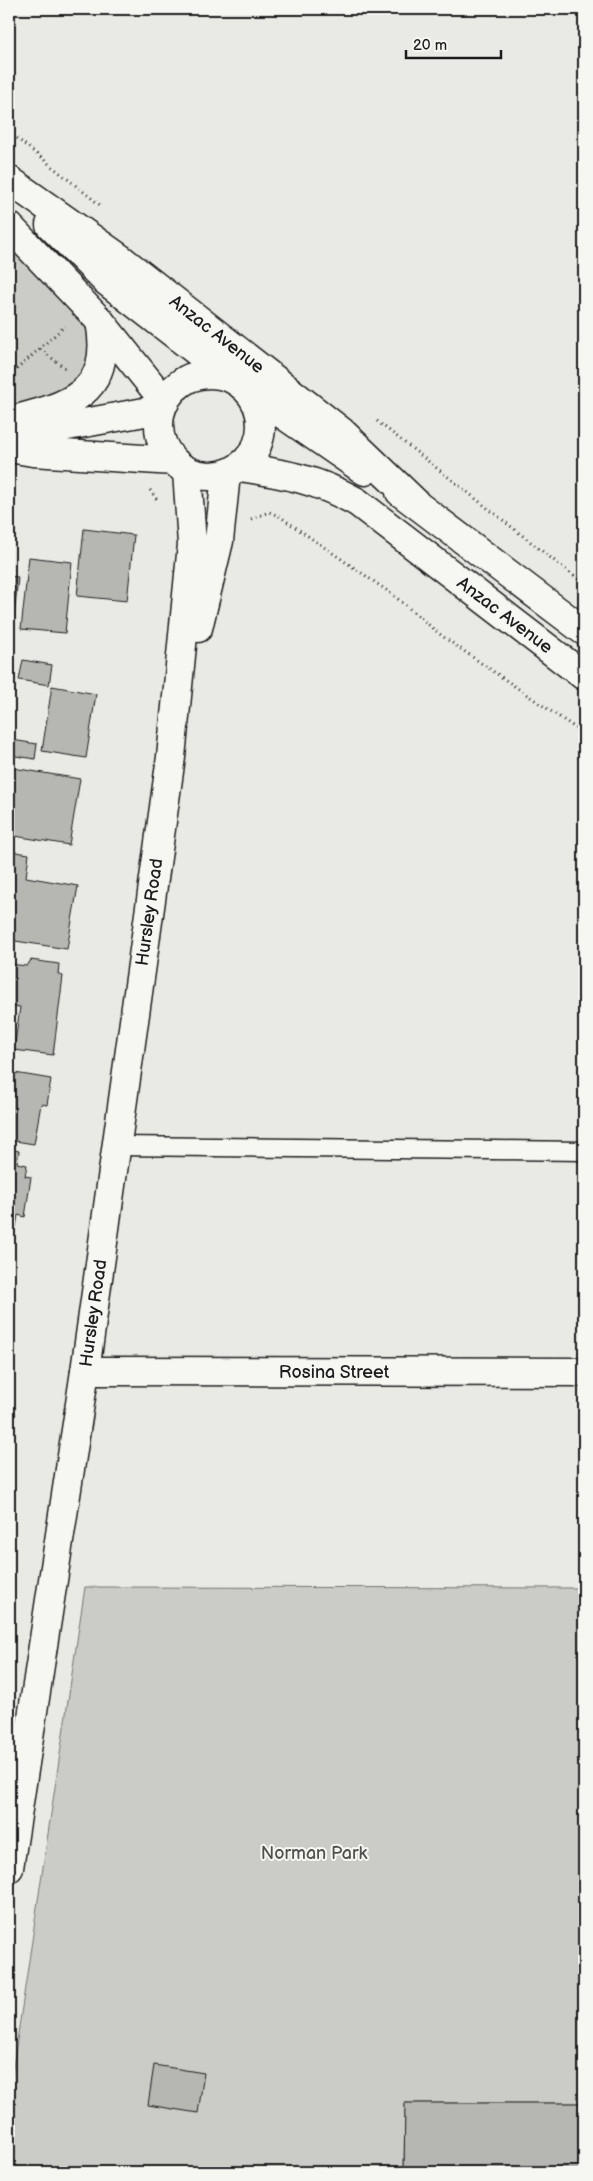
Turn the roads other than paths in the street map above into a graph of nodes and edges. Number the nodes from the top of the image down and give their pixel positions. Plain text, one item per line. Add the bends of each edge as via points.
1 (9, 181) edge
2 (9, 226) edge
3 (100, 321) junction
4 (240, 384) junction
5 (163, 405) junction
6 (9, 421) edge
7 (9, 436) edge
8 (9, 448) edge
9 (180, 466) junction
10 (233, 470) junction
11 (415, 502) junction
12 (584, 631) edge
13 (584, 676) edge
14 (171, 757) junction
15 (116, 1146) junction
16 (584, 1150) edge
17 (84, 1371) junction
18 (584, 1372) edge
19 (9, 1868) edge

1 - 4 main road, Anzac Avenue via 106,281
1 - 11 main road, Anzac Avenue via 120,259 342,432
2 - 3 main road
3 - 5 main road
3 - 6 main road via 103,354 98,369 82,394 58,408
4 - 5 main road via 218,374 202,374 187,379 174,389
4 - 10 main road via 260,415 261,429 258,444 250,457
4 - 11 main road, Anzac Avenue via 333,450
5 - 7 main road via 74,426
5 - 9 main road via 160,437 165,450
8 - 9 main road
9 - 10 main road via 206,476
9 - 14 main road, Hursley Road via 192,544
10 - 13 main road, Anzac Avenue via 289,474 338,491 357,502
10 - 14 main road, Hursley Road
11 - 12 main road, Anzac Avenue
14 - 15 main road, Hursley Road
15 - 16 lane
15 - 17 main road, Hursley Road
17 - 18 main road, Rosina Street
17 - 19 main road, Hursley Road

